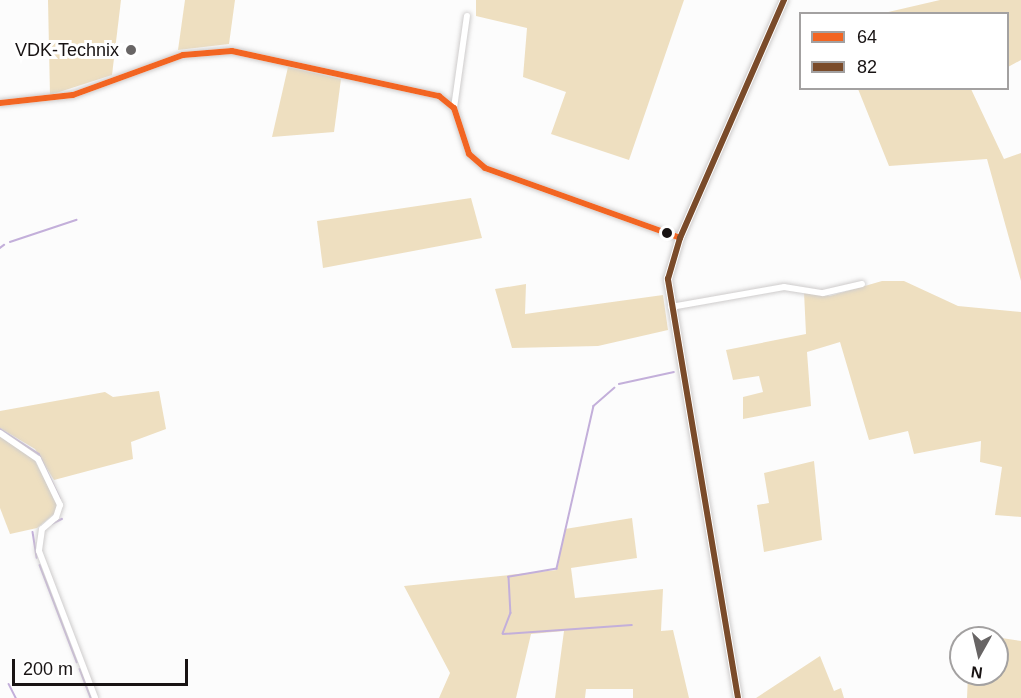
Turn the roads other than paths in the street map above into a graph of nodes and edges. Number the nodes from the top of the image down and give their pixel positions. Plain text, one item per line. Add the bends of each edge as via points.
1 (783, 0) edge
2 (467, 16) dead end
3 (0, 102) edge
4 (454, 108) junction
5 (680, 238) junction
6 (861, 284) dead end
7 (669, 308) junction
8 (0, 433) edge
9 (95, 698) edge
10 (738, 698) edge

1 - 5 street
2 - 4 street
3 - 4 street via 73,95 158,62 224,51 439,96
4 - 5 street via 469,154 485,168
5 - 7 street via 668,279
6 - 7 street via 823,293 784,287
7 - 10 street
8 - 9 street via 38,459 60,505 56,518 42,529 39,551

